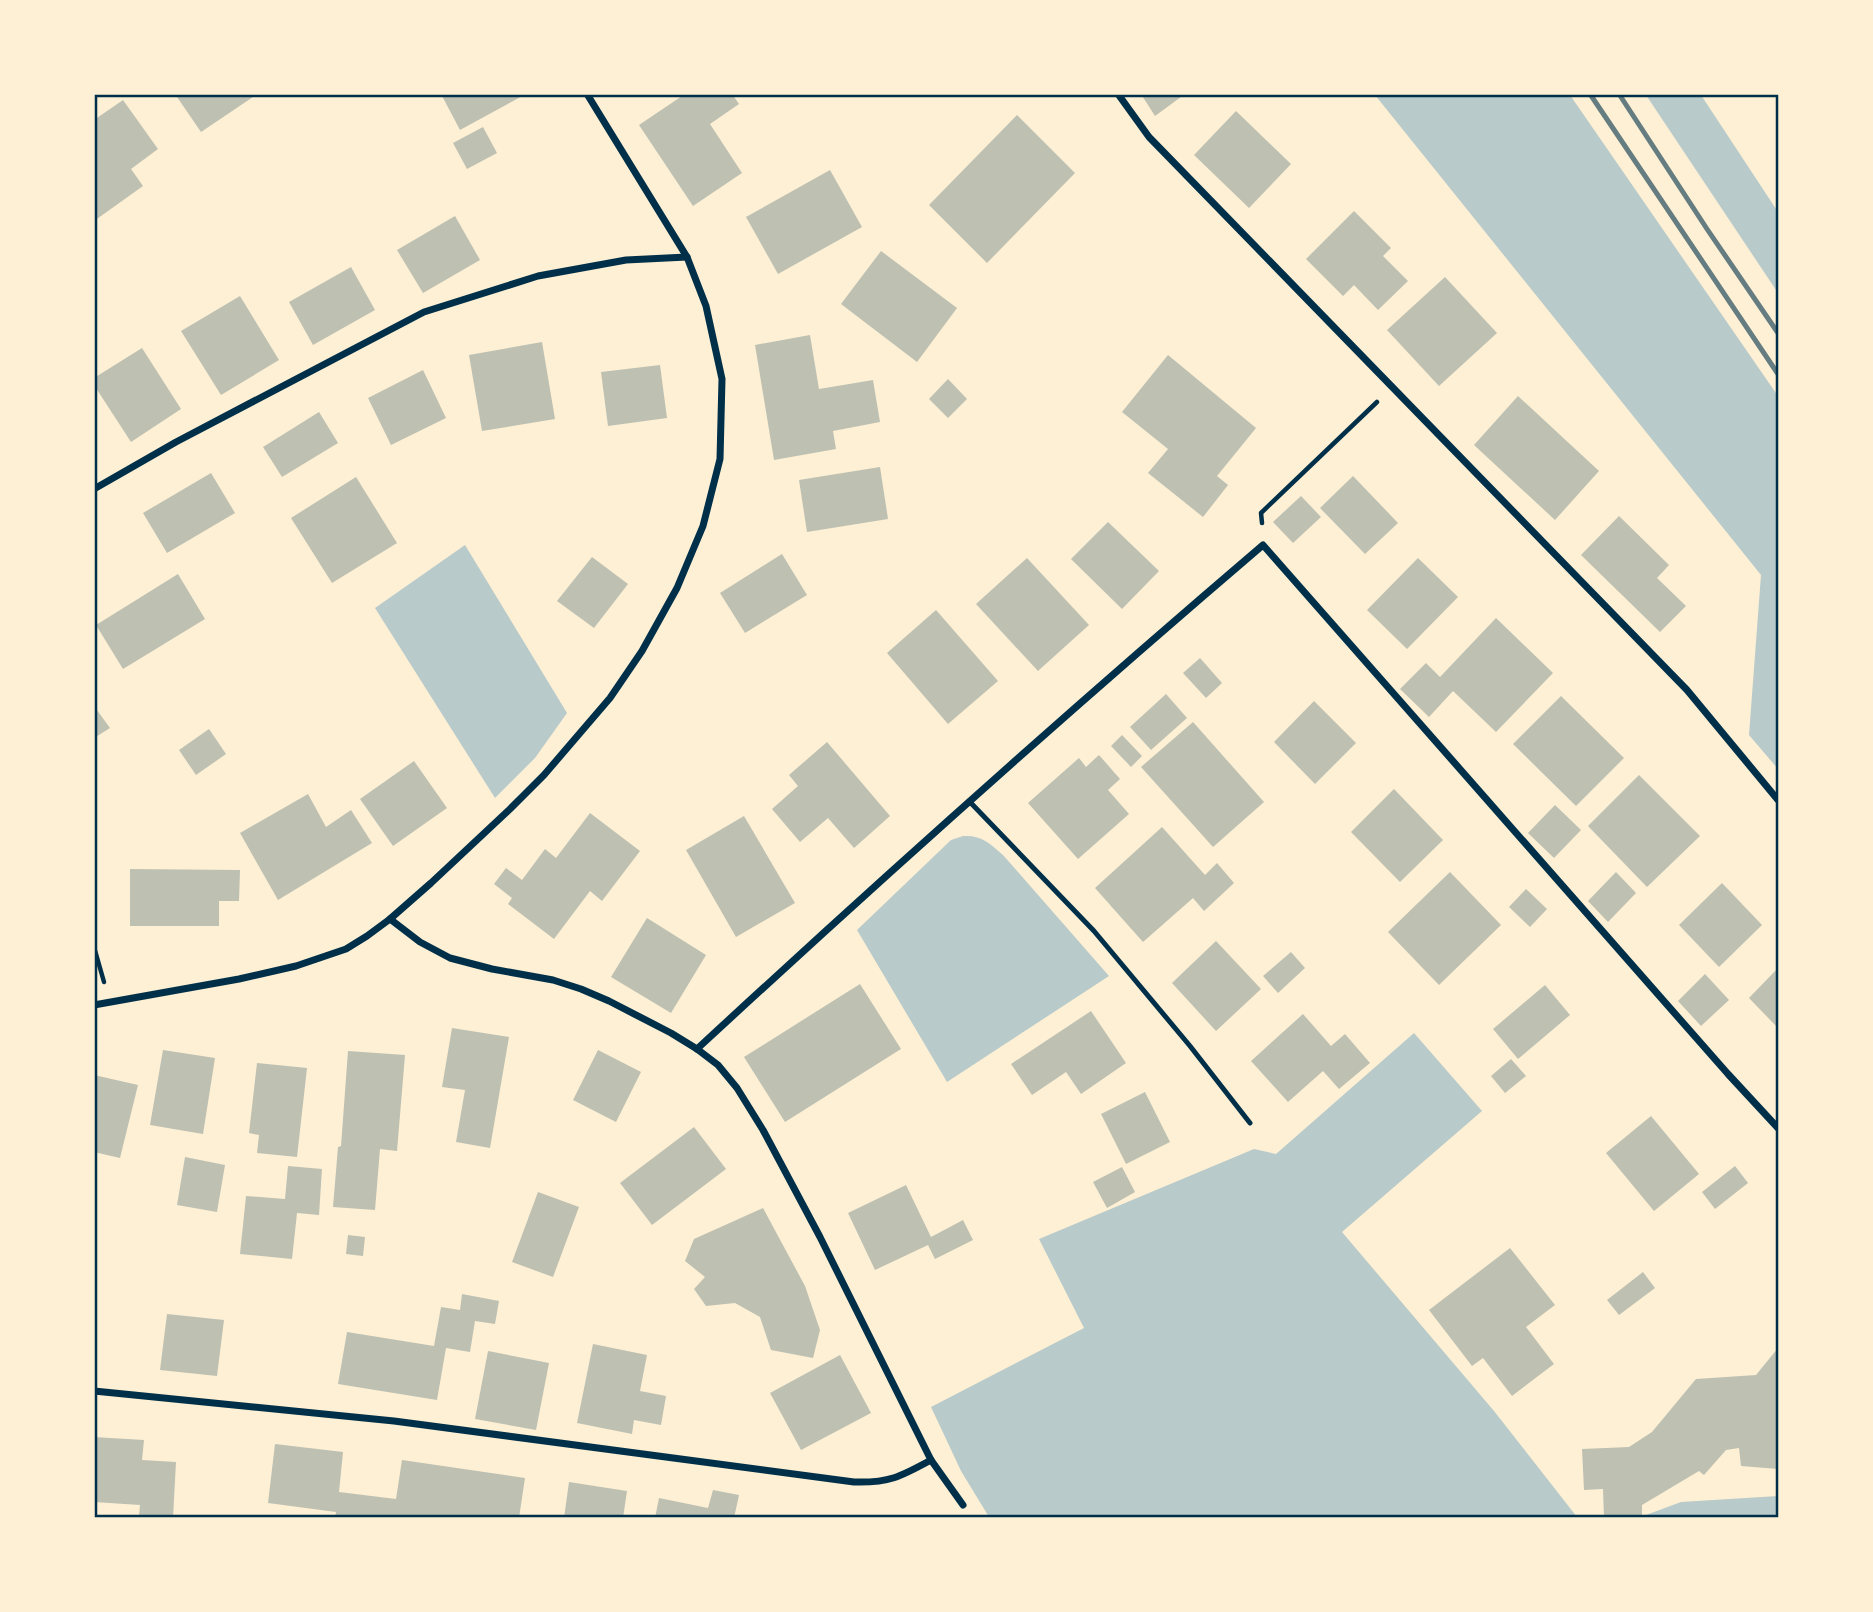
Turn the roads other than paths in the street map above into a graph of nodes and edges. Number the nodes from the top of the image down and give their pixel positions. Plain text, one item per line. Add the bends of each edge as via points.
1 (587, 94) edge
2 (1118, 94) edge
3 (687, 257) junction
4 (94, 489) edge
5 (1779, 800) edge
6 (969, 801) junction
7 (390, 919) junction
8 (94, 1005) edge
9 (697, 1049) junction
10 (1250, 1123) dead end
11 (1779, 1128) edge
12 (94, 1391) edge
13 (931, 1460) junction
14 (963, 1505) dead end

1 - 3 street
2 - 5 street via 1149,137 1687,690
3 - 4 street via 626,260 538,276 424,312
3 - 7 street via 706,306 722,379 720,459 703,526 677,588 610,698 568,747 510,809
6 - 9 street
6 - 10 lane via 1094,931
6 - 11 street via 1263,545
7 - 8 street via 346,949 296,966
7 - 9 street via 450,958 581,989
9 - 13 street via 728,1075 764,1130
12 - 13 street via 394,1421 853,1482 890,1480
13 - 14 street

